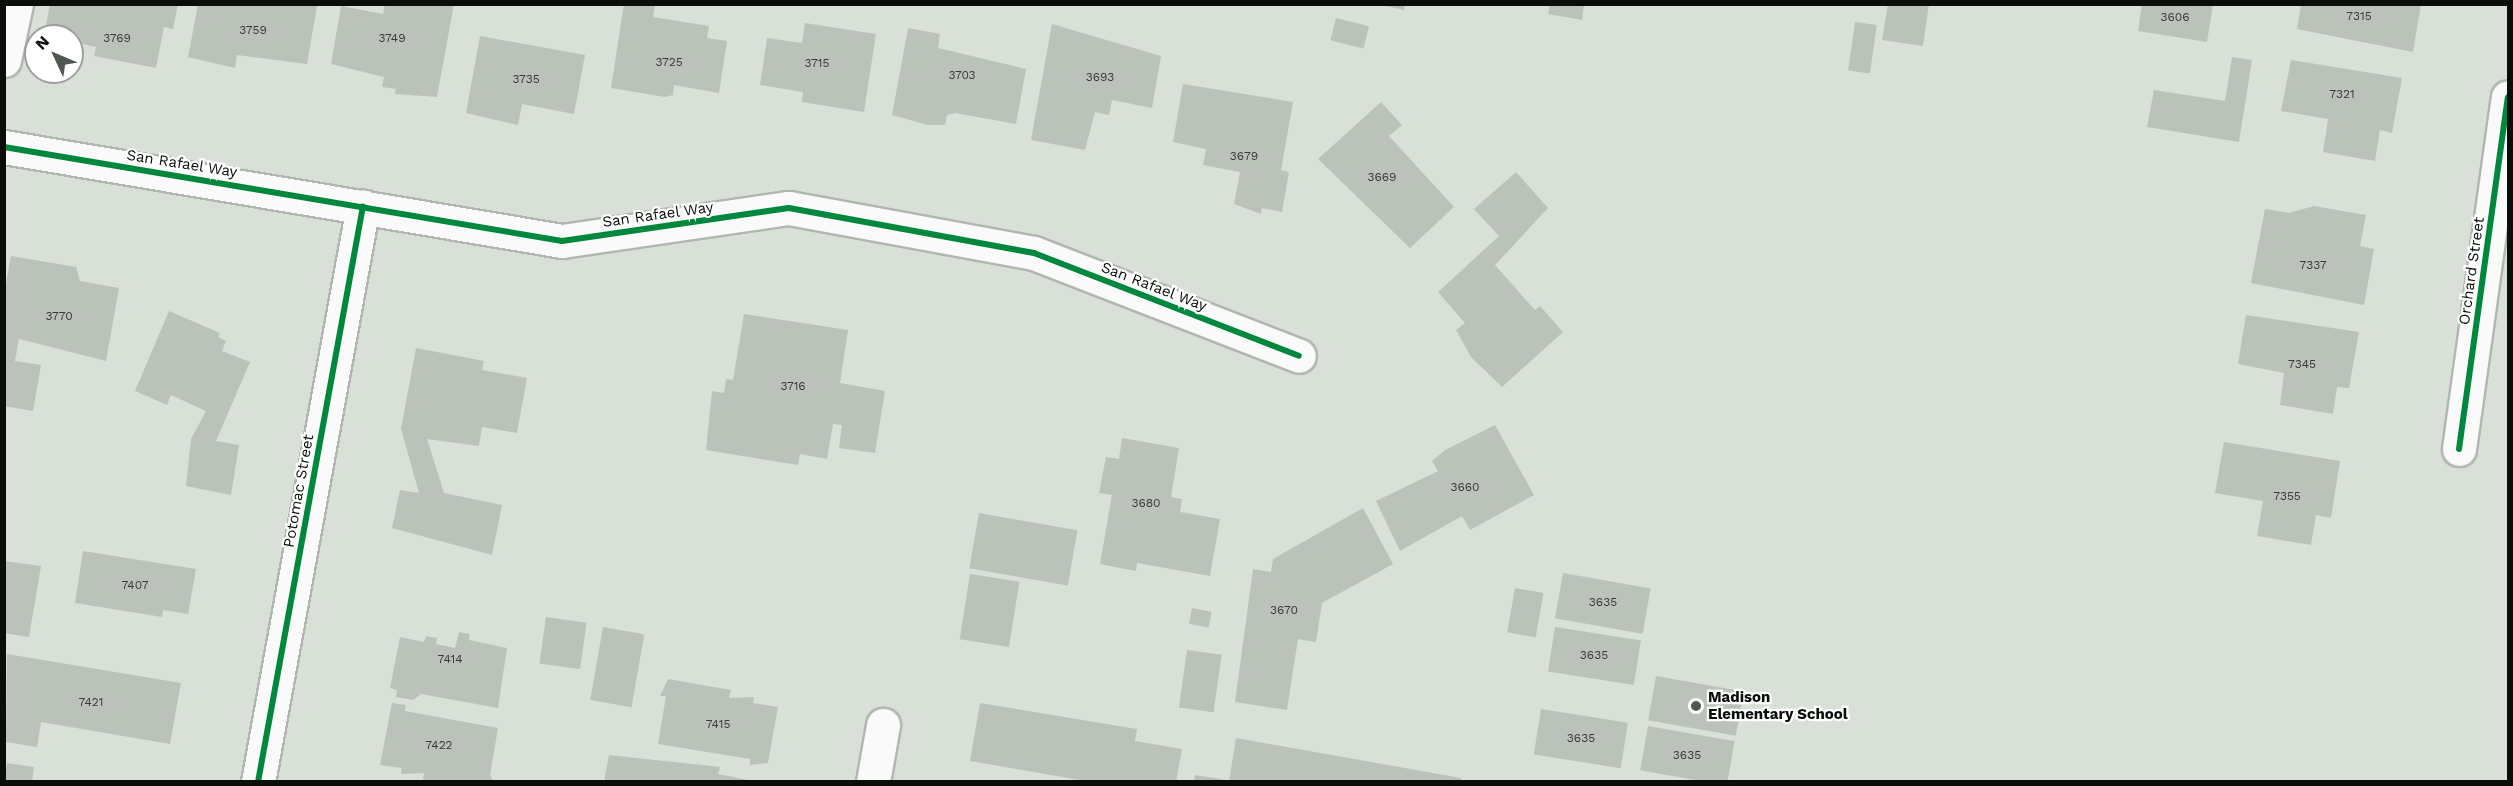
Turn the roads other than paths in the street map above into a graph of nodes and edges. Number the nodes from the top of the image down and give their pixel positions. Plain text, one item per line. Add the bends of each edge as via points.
1 (16, 4) edge
2 (4, 60) edge
3 (2508, 97) edge
4 (4, 147) edge
5 (363, 206) junction
6 (1299, 356) dead end
7 (2459, 449) dead end
8 (883, 725) dead end
9 (258, 782) edge
10 (873, 782) edge

1 - 2 street
3 - 7 street, Orchard Street
4 - 5 street, San Rafael Way
5 - 6 street, San Rafael Way via 562,241 789,208 1034,253
5 - 9 street, Potomac Street
8 - 10 street

